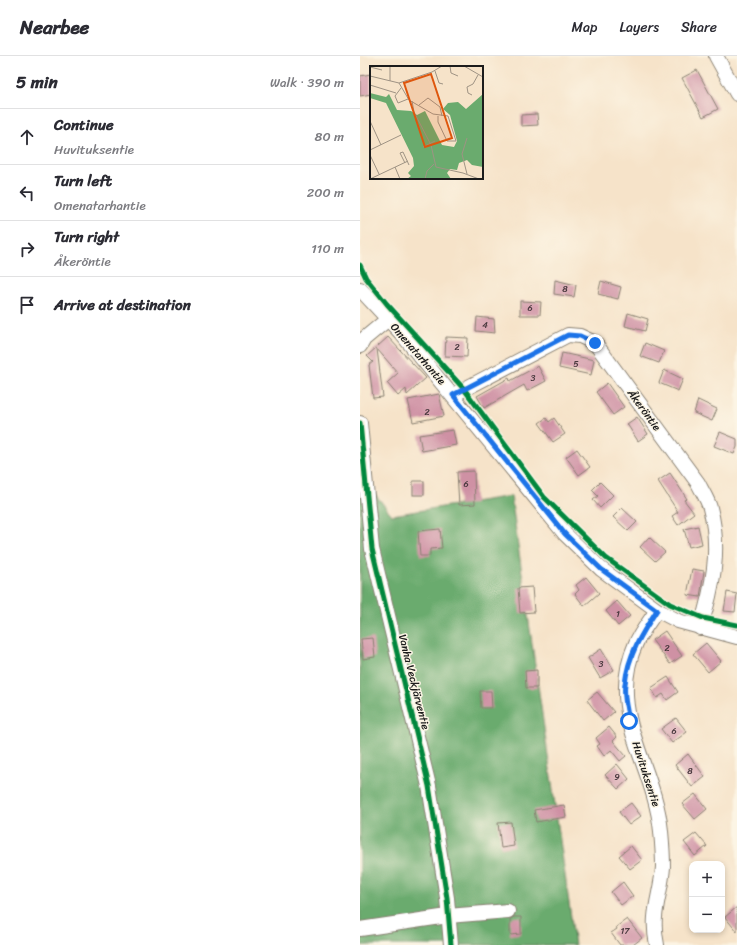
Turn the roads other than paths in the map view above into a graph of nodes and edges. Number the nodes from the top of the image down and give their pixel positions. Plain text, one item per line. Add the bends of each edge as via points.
1 (716, 56) edge
2 (737, 94) edge
3 (360, 289) edge
4 (388, 319) junction
5 (360, 346) edge
6 (453, 395) junction
7 (360, 423) edge
8 (657, 610) junction
9 (700, 628) junction
10 (730, 635) edge
11 (508, 911) dead end
12 (448, 916) junction
13 (360, 930) edge
14 (450, 945) edge
15 (657, 945) edge

1 - 2 street
3 - 4 street, Omenatarhantie
4 - 5 street via 364,339
4 - 6 street, Omenatarhantie
6 - 8 street, Omenatarhantie via 565,534 601,569
6 - 9 street, Åkeröntie via 568,335 580,336 595,343 698,483 710,507 716,541 716,560
7 - 12 street, Vanha Veckjärventie via 372,549 429,786
8 - 9 street, Omenatarhantie
8 - 15 street, Huvituksentie via 636,643 624,684 629,721 656,802 661,830 663,868 654,931
9 - 10 street, Omenatarhantie
11 - 12 street
12 - 13 street
12 - 14 street, Vanha Veckjärventie

